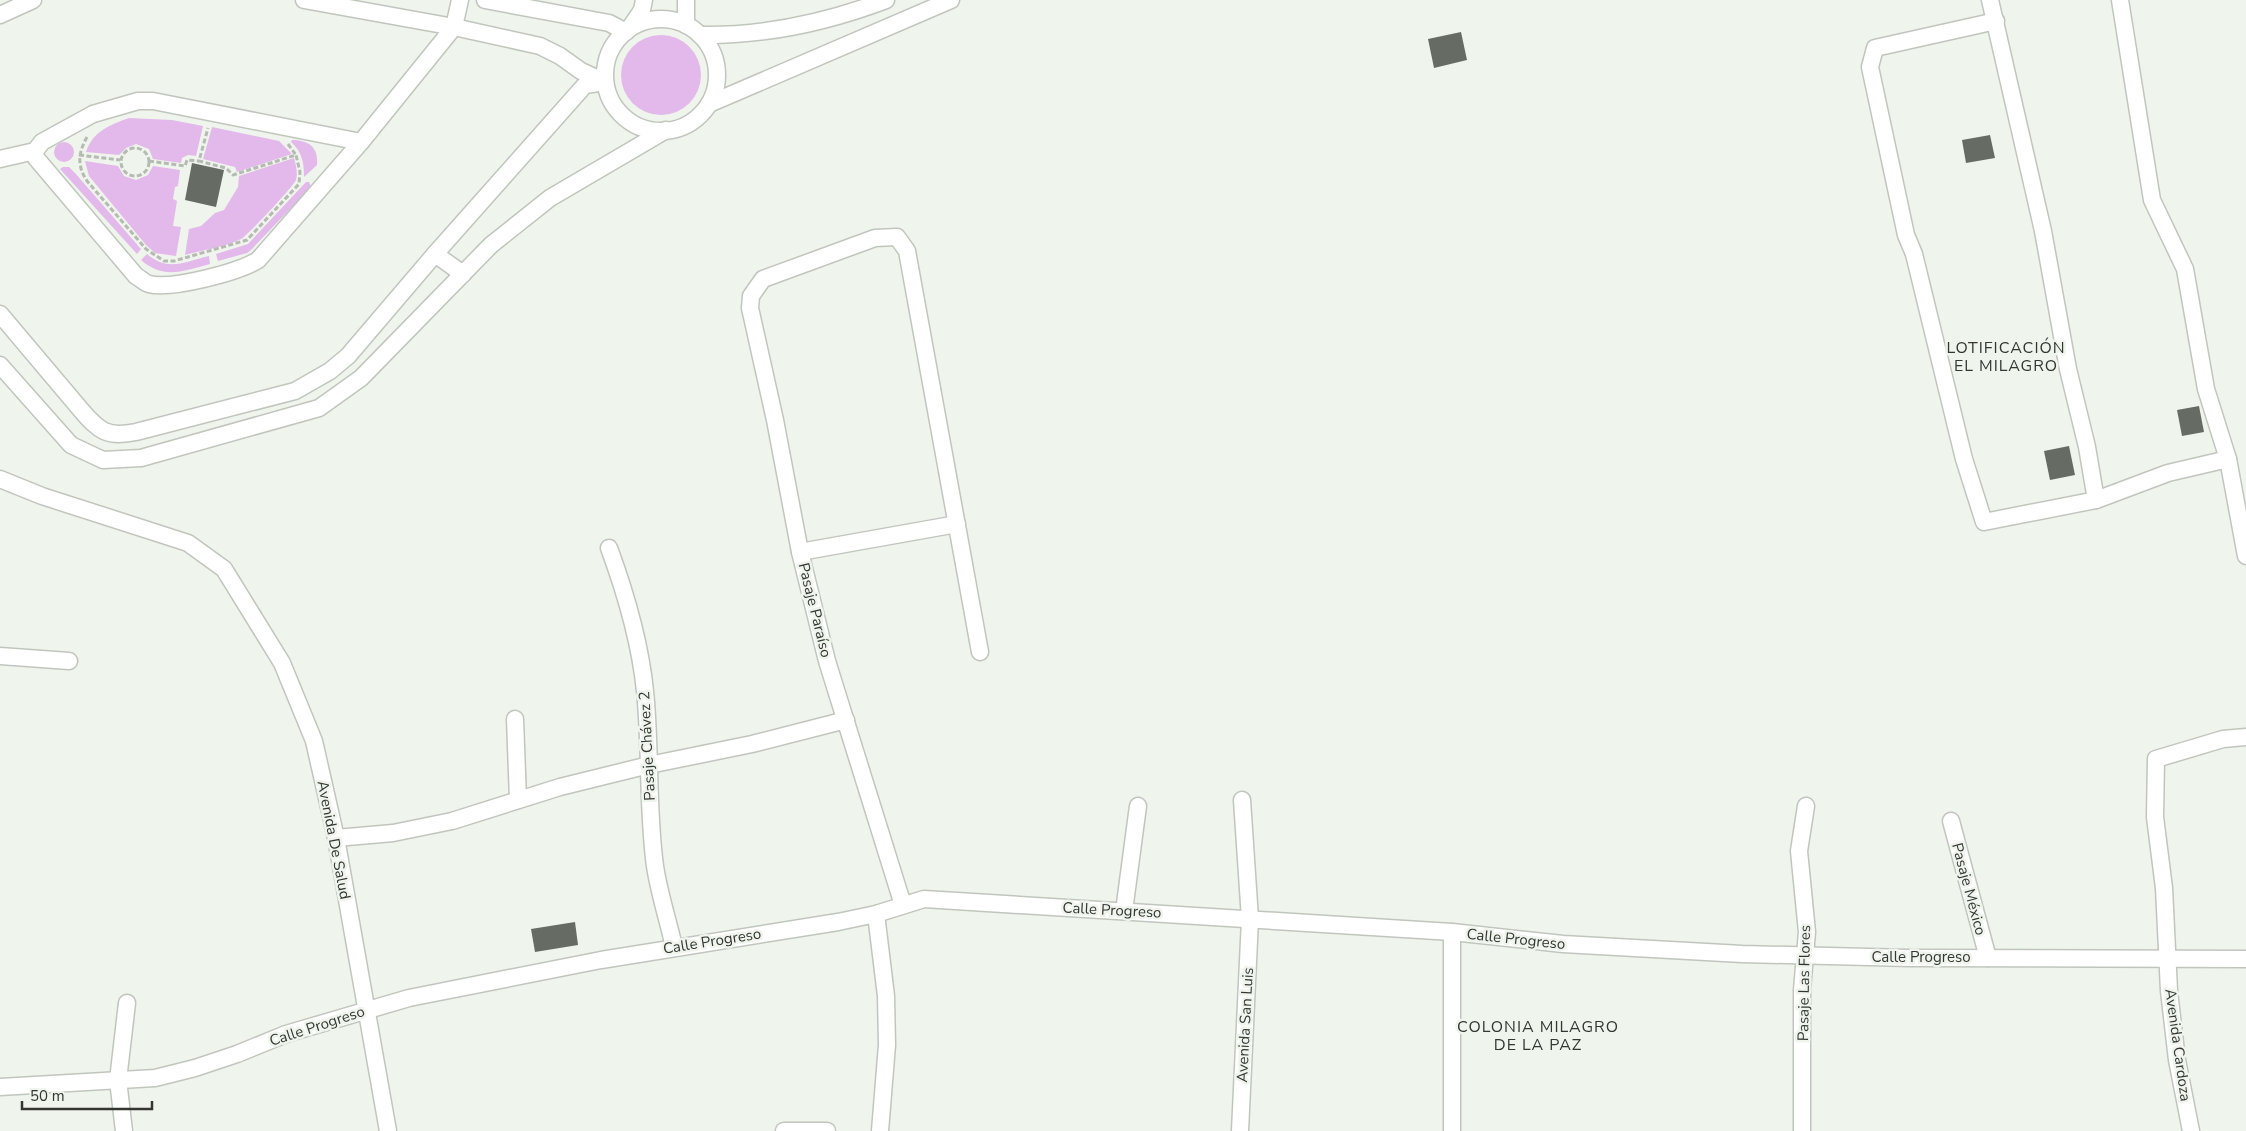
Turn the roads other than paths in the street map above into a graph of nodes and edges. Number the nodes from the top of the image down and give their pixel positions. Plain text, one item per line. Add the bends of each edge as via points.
1 (33, 0) edge
2 (304, 0) edge
3 (460, 0) edge
4 (485, 0) edge
5 (644, 0) edge
6 (686, 0) edge
7 (886, 0) edge
8 (951, 0) edge
9 (1990, 0) edge
10 (2120, 0) edge
11 (0, 15) edge
12 (1996, 21) junction
13 (686, 25) junction
14 (454, 27) junction
15 (627, 30) junction
16 (700, 35) junction
17 (605, 82) junction
18 (709, 104) junction
19 (666, 130) junction
20 (361, 142) junction
21 (35, 151) junction
22 (0, 159) edge
23 (435, 254) junction
24 (463, 274) junction
25 (0, 314) edge
26 (0, 365) edge
27 (0, 376) edge
28 (16, 383) junction
29 (211, 412) junction
30 (219, 436) junction
31 (2228, 459) junction
32 (0, 478) edge
33 (2096, 500) junction
34 (957, 524) junction
35 (609, 548) dead end
36 (800, 552) junction
37 (2246, 556) edge
38 (980, 652) dead end
39 (0, 656) edge
40 (69, 661) dead end
41 (515, 719) dead end
42 (846, 720) junction
43 (2246, 737) edge
44 (649, 765) junction
45 (518, 800) junction
46 (1242, 800) dead end
47 (1138, 806) dead end
48 (1806, 806) dead end
49 (1951, 821) dead end
50 (336, 838) junction
51 (903, 905) junction
52 (1124, 911) junction
53 (876, 914) junction
54 (1250, 919) junction
55 (1452, 932) junction
56 (674, 947) junction
57 (1805, 956) junction
58 (1988, 958) junction
59 (2168, 958) junction
60 (2246, 959) edge
61 (127, 1003) dead end
62 (365, 1010) junction
63 (118, 1080) junction
64 (0, 1087) edge
65 (124, 1131) edge
66 (388, 1131) edge
67 (784, 1131) edge
68 (826, 1131) edge
69 (880, 1131) edge
70 (1240, 1131) edge
71 (1452, 1131) edge
72 (1802, 1131) edge
73 (2191, 1131) edge

1 - 11 street
2 - 14 street
3 - 14 street
4 - 15 street via 609,23
5 - 15 street via 642,10
6 - 13 street
7 - 16 street via 841,16 775,30 738,35
8 - 18 street
9 - 12 street
10 - 31 street via 2152,200 2185,269 2206,388
12 - 33 street
12 - 33 street via 1875,48 1870,67 1906,235 1914,254 1964,458 1984,522
13 - 15 street via 675,20 651,20
13 - 16 street
14 - 17 street via 540,46
14 - 20 street
15 - 17 street via 612,46 607,58
16 - 18 street via 716,65 717,79
17 - 19 street via 608,94 621,114 641,127
17 - 23 street via 586,84
18 - 19 street via 690,122
19 - 24 street via 550,198 491,245
20 - 21 street via 153,101 130,103 93,114 42,142
20 - 21 street via 258,260 238,270 171,286 148,284 136,276 36,158
21 - 22 street
23 - 24 street
23 - 29 street via 348,356 330,371 295,391
24 - 30 street via 362,378 339,396 319,408
25 - 29 street via 87,417 105,433 120,435
26 - 28 street
27 - 28 street
28 - 30 street via 71,445 103,460 141,458
29 - 30 street
31 - 33 street via 2168,473
31 - 37 street
32 - 50 street, Avenida De Salud via 42,496 188,544 224,569 282,663 314,741
34 - 36 street
34 - 36 street, Pasaje Paraíso via 907,251 897,237 876,238 763,279 751,296 750,308
34 - 38 street
35 - 44 street, Pasaje Chávez 2 via 638,643 645,690
36 - 42 street, Pasaje Paraíso via 827,661
39 - 40 street
41 - 45 street
42 - 44 street
42 - 51 street, Pasaje Paraíso
43 - 59 street, Avenida Cardoza via 2223,739 2156,759 2155,816
44 - 45 street
44 - 56 street, Pasaje Chávez 2 via 655,867
45 - 50 street via 444,823 393,833
46 - 54 street, Avenida San Luis
47 - 52 street
48 - 57 street, Pasaje Las Flores via 1799,850 1807,932
49 - 58 street, Pasaje México
50 - 62 street, Avenida De Salud
51 - 52 street, Calle Progreso via 924,899
51 - 53 street, Calle Progreso
52 - 54 street, Calle Progreso
53 - 56 street, Calle Progreso
53 - 69 street via 886,996 887,1045
54 - 55 street, Calle Progreso
54 - 70 street, Avenida San Luis
55 - 57 street, Calle Progreso via 1612,947
55 - 71 street
56 - 62 street, Calle Progreso via 475,984
57 - 58 street, Calle Progreso
57 - 72 street, Pasaje Las Flores
58 - 59 street, Calle Progreso
59 - 60 street, Calle Progreso
59 - 73 street, Avenida Cardoza via 2177,1060
61 - 63 street
62 - 63 street, Calle Progreso via 286,1034 195,1068 155,1078
62 - 66 street, Avenida De Salud
63 - 64 street, Calle Progreso
63 - 65 street
67 - 68 street

